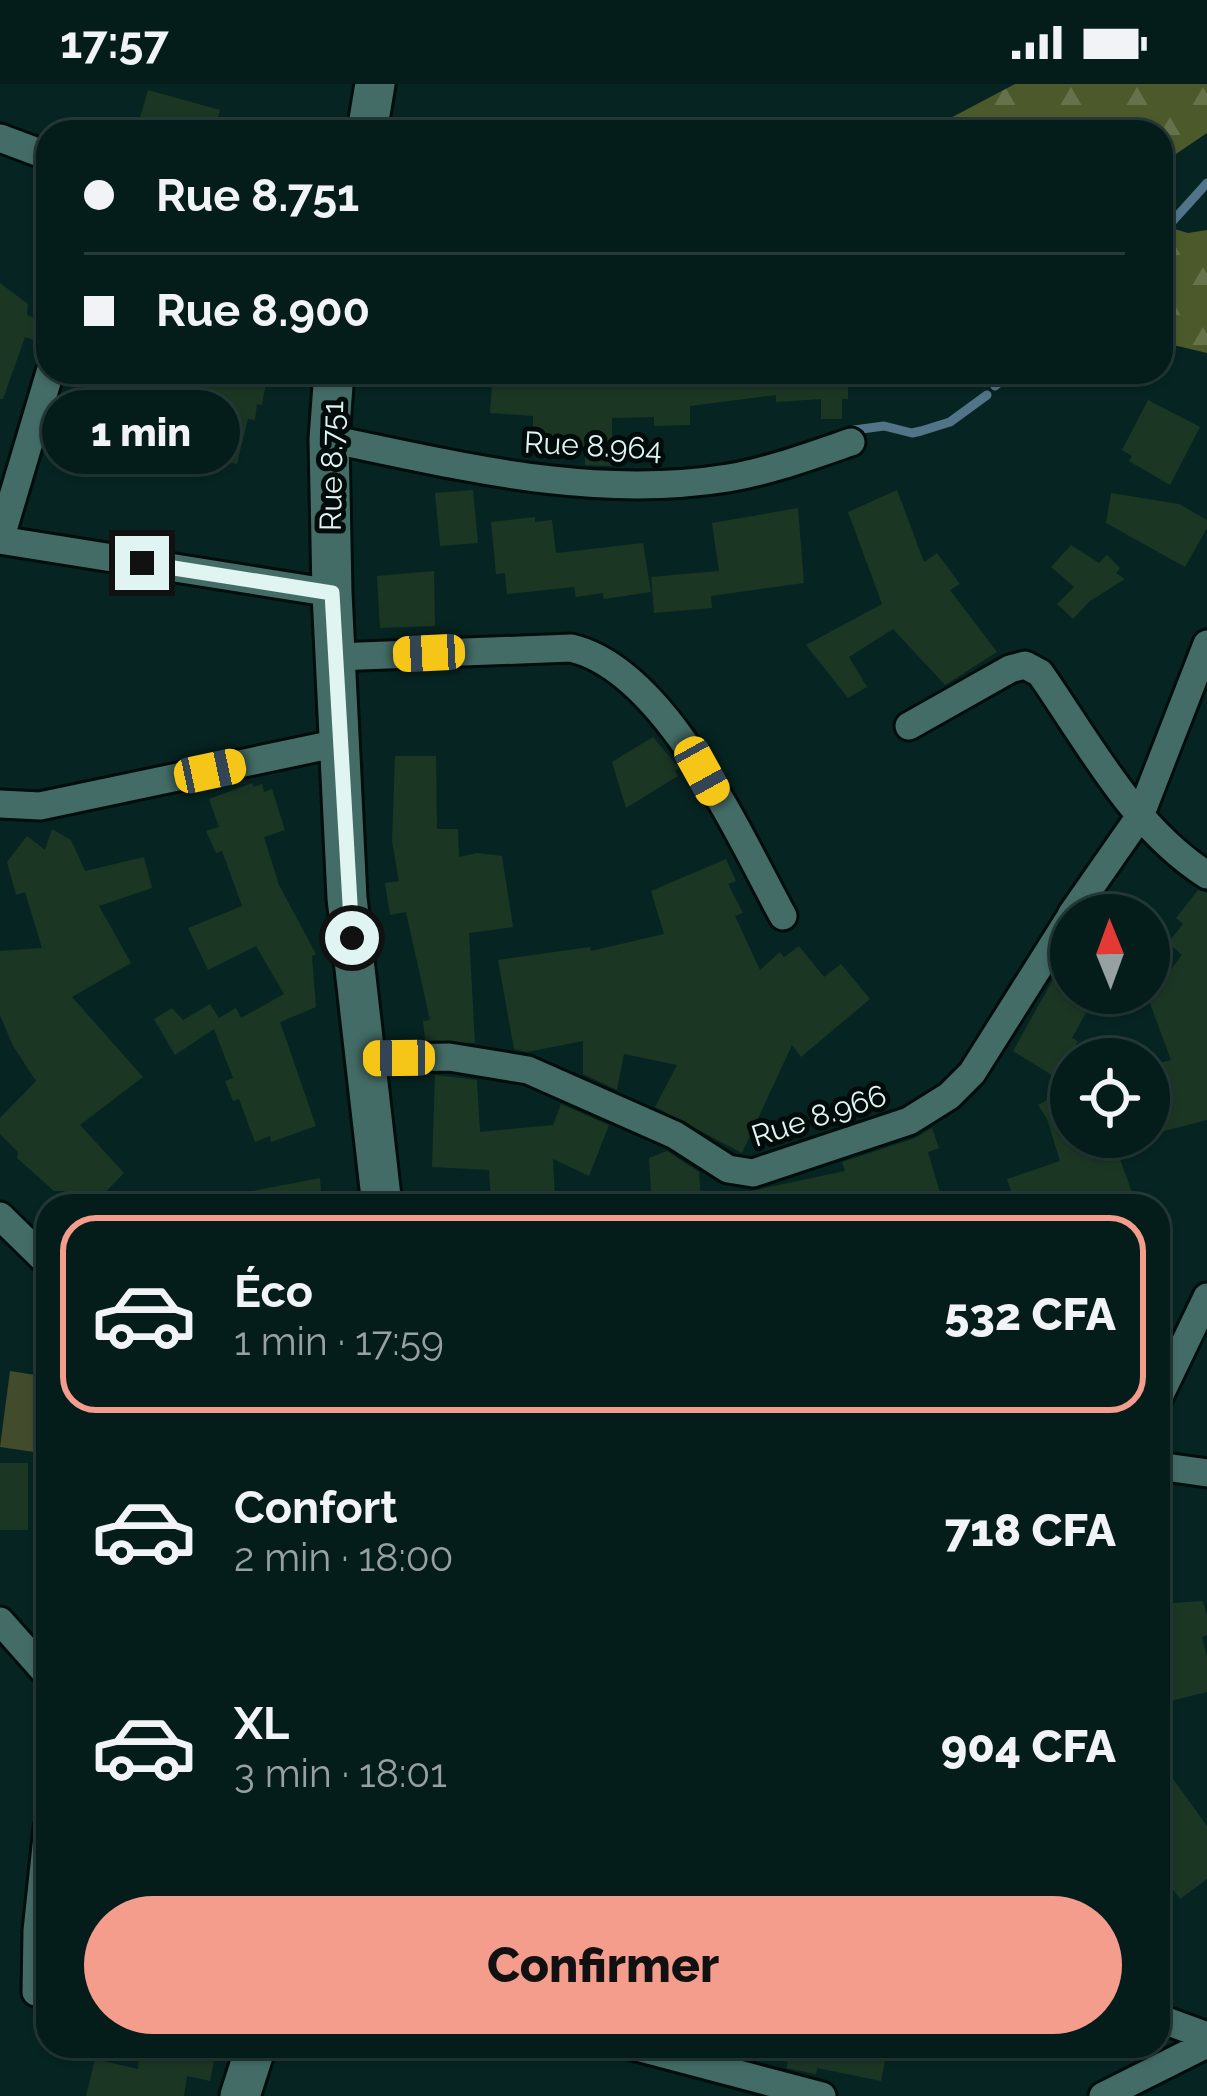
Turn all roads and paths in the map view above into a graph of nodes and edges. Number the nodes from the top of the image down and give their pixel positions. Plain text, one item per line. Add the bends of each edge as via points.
1 (375, 84) edge
2 (370, 120) edge
3 (0, 138) edge
4 (36, 152) edge
5 (46, 384) edge
6 (333, 384) edge
7 (329, 439) junction
8 (851, 442) dead end
9 (332, 593) junction
10 (1207, 644) edge
11 (335, 657) junction
12 (908, 726) dead end
13 (339, 743) junction
14 (0, 804) edge
15 (1140, 816) junction
16 (1207, 875) edge
17 (1086, 894) edge
18 (783, 916) dead end
19 (1050, 949) edge
20 (366, 1059) junction
21 (381, 1194) edge
22 (0, 1216) edge
23 (36, 1251) edge
24 (1207, 1297) edge
25 (1170, 1374) edge
26 (1170, 1468) edge
27 (1207, 1474) edge
28 (0, 1621) edge
29 (36, 1662) edge
30 (1170, 2023) edge
31 (1207, 2040) edge
32 (252, 2058) edge
33 (678, 2058) edge
34 (240, 2096) edge
35 (822, 2096) edge
36 (1103, 2096) edge

1 - 2 main road
3 - 4 street
5 - 9 street via 0,540
6 - 7 main road, Rue 8.751
7 - 8 street, Rue 8.964 via 531,480 606,485 726,478
7 - 9 main road, Rue 8.751
9 - 11 main road, Rue 8.751
10 - 15 street, Rue 8.966
11 - 13 main road, Rue 8.751
11 - 18 street via 593,653 681,734
12 - 15 street via 1025,665 1040,673
13 - 14 street via 40,806
13 - 20 main road, Rue 8.751
15 - 16 street
15 - 17 street, Rue 8.966
19 - 20 street, Rue 8.966 via 949,1096 909,1121 753,1173 728,1169 675,1135 528,1070 449,1058
20 - 21 main road, Rue 8.751
22 - 23 street
24 - 25 street
26 - 27 street
28 - 29 street
30 - 31 street
31 - 36 street
32 - 34 main road
33 - 35 street

